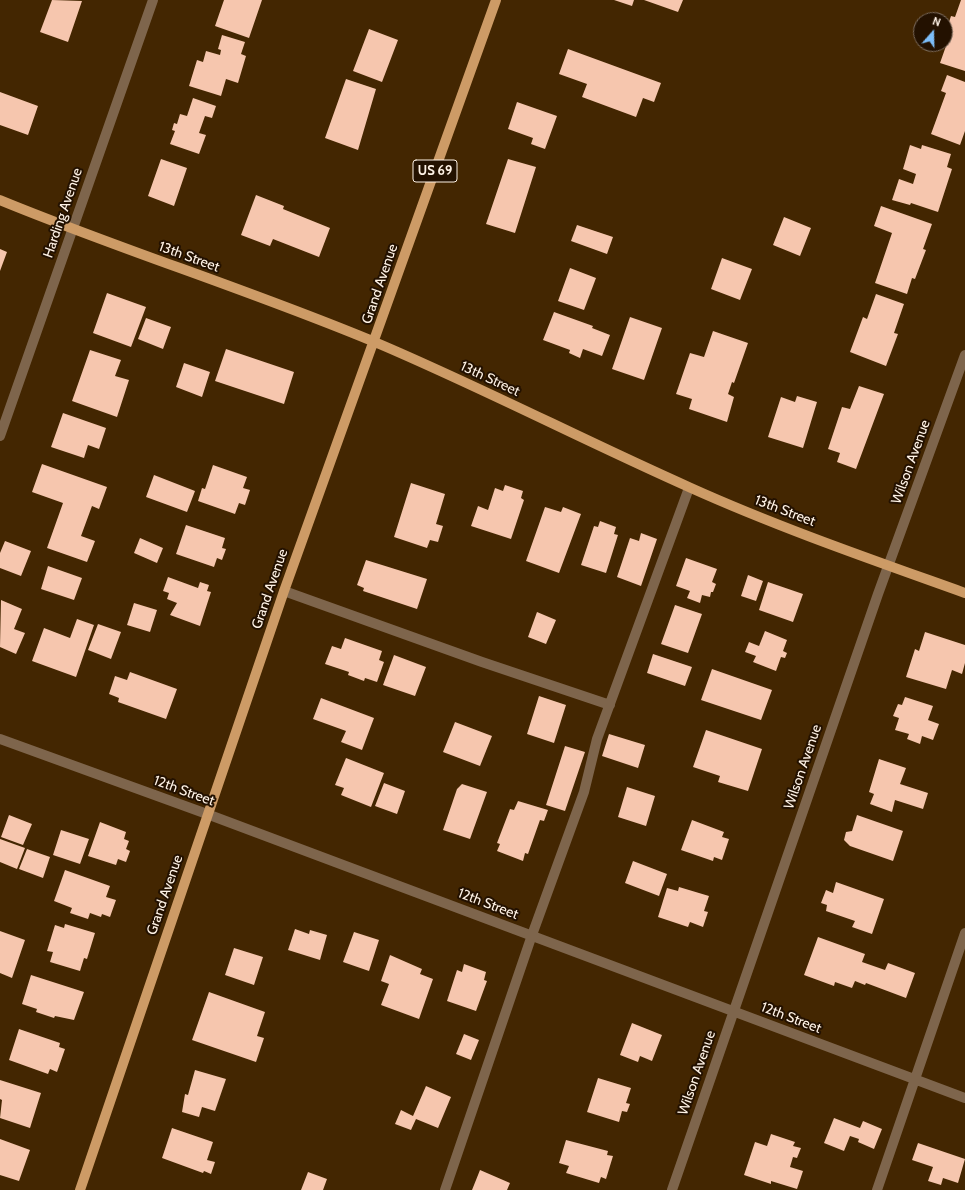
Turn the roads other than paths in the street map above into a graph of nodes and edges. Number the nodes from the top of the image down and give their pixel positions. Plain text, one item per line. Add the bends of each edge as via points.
1 (153, 0) edge
2 (496, 0) edge
3 (0, 200) edge
4 (72, 229) junction
5 (374, 342) junction
6 (965, 355) edge
7 (0, 436) edge
8 (690, 488) junction
9 (888, 565) junction
10 (284, 591) junction
11 (965, 593) edge
12 (610, 705) junction
13 (0, 739) edge
14 (208, 814) junction
15 (965, 933) edge
16 (532, 935) junction
17 (733, 1011) junction
18 (915, 1079) junction
19 (965, 1098) edge
20 (80, 1190) edge
21 (445, 1190) edge
22 (672, 1190) edge
23 (877, 1190) edge

1 - 4 street, Harding Avenue
2 - 5 main road, Grand Avenue / US 69
3 - 4 main road, 13th Street
4 - 5 main road, 13th Street
4 - 7 street, Harding Avenue
5 - 8 main road, 13th Street
5 - 10 main road, Grand Avenue
6 - 9 street, Wilson Avenue
8 - 9 main road, 13th Street
8 - 12 street
9 - 11 main road, 13th Street
9 - 17 street, Wilson Avenue
10 - 12 street
10 - 14 main road, Grand Avenue
12 - 16 street via 597,739 584,792
13 - 14 street, 12th Street
14 - 16 street, 12th Street
14 - 20 main road, Grand Avenue
15 - 18 street
16 - 17 street, 12th Street
16 - 21 street
17 - 18 street, 12th Street
17 - 22 street, Wilson Avenue
18 - 19 street, 12th Street
18 - 23 street

